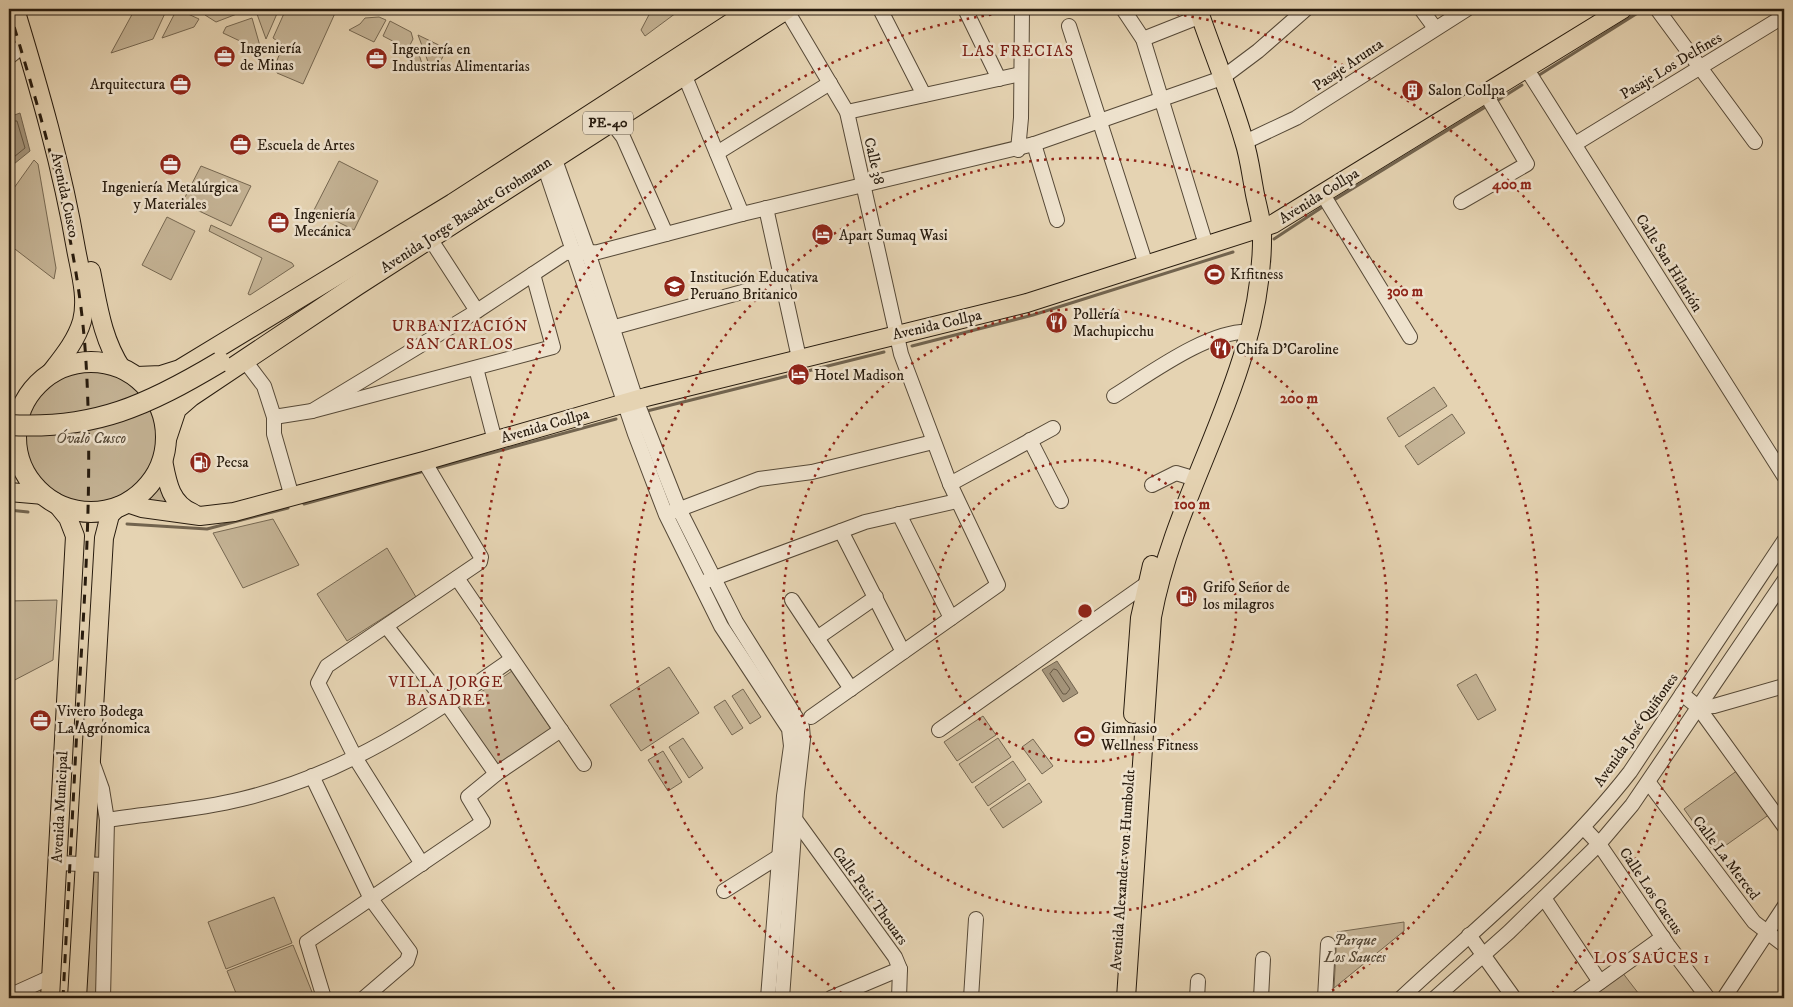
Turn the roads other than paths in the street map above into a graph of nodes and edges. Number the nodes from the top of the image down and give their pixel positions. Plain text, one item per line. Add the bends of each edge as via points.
1 (14, 9) edge
2 (26, 9) edge
3 (754, 9) edge
4 (786, 9) edge
5 (880, 9) edge
6 (965, 9) edge
7 (1010, 9) edge
8 (1020, 9) edge
9 (1123, 9) edge
10 (1306, 9) edge
11 (1421, 9) edge
12 (1467, 9) edge
13 (1623, 9) edge
14 (1656, 9) edge
15 (1200, 12) edge
16 (1781, 17) edge
17 (1069, 26) dead end
18 (1436, 28) junction
19 (1143, 39) junction
20 (25, 44) junction
21 (9, 58) edge
22 (1526, 68) junction
23 (1700, 68) junction
24 (684, 74) junction
25 (1021, 74) junction
26 (1222, 78) junction
27 (999, 79) junction
28 (830, 83) junction
29 (1485, 93) junction
30 (924, 94) junction
31 (1162, 100) junction
32 (846, 112) junction
33 (605, 114) junction
34 (1100, 121) junction
35 (1245, 142) junction
36 (1755, 142) dead end
37 (1034, 144) junction
38 (1575, 144) junction
39 (1018, 150) junction
40 (717, 153) junction
41 (549, 161) junction
42 (863, 184) junction
43 (1322, 193) junction
44 (1461, 202) dead end
45 (766, 208) junction
46 (742, 214) junction
47 (1057, 220) dead end
48 (1258, 230) junction
49 (666, 234) junction
50 (431, 240) junction
51 (1206, 245) junction
52 (581, 252) junction
53 (1146, 265) junction
54 (342, 272) junction
55 (532, 274) junction
56 (782, 281) junction
57 (357, 285) junction
58 (477, 311) junction
59 (607, 329) junction
60 (1246, 331) junction
61 (898, 334) junction
62 (1410, 337) dead end
63 (799, 358) junction
64 (245, 361) junction
65 (220, 362) junction
66 (476, 368) junction
67 (129, 373) junction
68 (45, 377) junction
69 (1114, 396) dead end
70 (9, 397) edge
71 (631, 401) junction
72 (312, 411) junction
73 (274, 418) junction
74 (9, 425) edge
75 (1053, 428) dead end
76 (166, 439) junction
77 (495, 440) junction
78 (1030, 440) junction
79 (933, 442) junction
80 (13, 452) edge
81 (163, 460) junction
82 (424, 461) junction
83 (1784, 476) edge
84 (1191, 477) junction
85 (950, 484) junction
86 (1152, 485) dead end
87 (9, 492) edge
88 (292, 497) junction
89 (50, 499) junction
90 (1061, 501) dead end
91 (957, 502) junction
92 (123, 504) junction
93 (673, 512) junction
94 (900, 514) junction
95 (200, 516) junction
96 (841, 530) junction
97 (1784, 541) edge
98 (456, 578) junction
99 (706, 581) junction
100 (1784, 581) edge
101 (1152, 586) junction
102 (876, 597) junction
103 (792, 600) dead end
104 (951, 618) junction
105 (387, 627) junction
106 (817, 638) junction
107 (904, 652) junction
108 (512, 659) junction
109 (851, 689) junction
110 (1782, 690) edge
111 (1682, 694) junction
112 (447, 704) junction
113 (1698, 707) junction
114 (811, 717) dead end
115 (561, 730) junction
116 (939, 730) dead end
117 (91, 758) junction
118 (356, 758) junction
119 (584, 764) dead end
120 (496, 774) junction
121 (312, 776) junction
122 (1649, 783) junction
123 (1132, 818) junction
124 (795, 819) junction
125 (107, 820) junction
126 (1784, 826) edge
127 (1583, 827) junction
128 (1599, 844) junction
129 (793, 848) junction
130 (780, 855) junction
131 (57, 863) junction
132 (85, 864) junction
133 (422, 864) junction
134 (105, 865) junction
135 (724, 891) dead end
136 (1544, 898) junction
137 (371, 899) junction
138 (1784, 907) edge
139 (976, 920) dead end
140 (1767, 933) junction
141 (1469, 935) junction
142 (1663, 937) junction
143 (1328, 944) dead end
144 (1784, 945) edge
145 (1483, 955) junction
146 (1263, 959) dead end
147 (900, 969) junction
148 (51, 977) junction
149 (1198, 981) dead end
150 (1600, 982) junction
151 (9, 996) edge
152 (1727, 997) edge
153 (50, 998) edge
154 (77, 998) edge
155 (103, 998) edge
156 (324, 998) edge
157 (364, 998) edge
158 (768, 998) edge
159 (782, 998) edge
160 (831, 998) edge
161 (899, 998) edge
162 (971, 998) edge
163 (1114, 998) edge
164 (1126, 998) edge
165 (1197, 998) edge
166 (1261, 998) edge
167 (1325, 998) edge
168 (1401, 998) edge
169 (1435, 998) edge
170 (1514, 998) edge
171 (1578, 998) edge
172 (1708, 998) edge

1 - 20 main road, Avenida Cusco
2 - 67 main road, Avenida Cusco via 60,121 106,339 111,352
3 - 33 highway, Avenida Jorge Basadre Grohmann / PE-40
4 - 24 highway, Avenida Jorge Basadre Grohmann / PE-40
4 - 28 street, Calle 38
5 - 30 street
6 - 27 street
7 - 8 street
8 - 25 street
9 - 19 street
10 - 26 street
11 - 18 street
12 - 18 street, Pasaje Arunta
13 - 22 main road, Avenida Collpa
14 - 23 street
15 - 19 street
15 - 26 main road, Avenida Alexander von Humboldt
16 - 23 street, Pasaje Los Delfines
17 - 34 street
18 - 35 street, Pasaje Arunta via 1296,118
19 - 31 street
20 - 21 street
20 - 68 main road, Avenida Cusco via 61,174 84,294 82,320 73,342
22 - 29 main road, Avenida Collpa
22 - 38 street, Calle San Hilarión
23 - 36 street
23 - 38 street, Pasaje Los Delfines
24 - 33 highway, Avenida Jorge Basadre Grohmann / PE-40
24 - 40 street
25 - 27 street
25 - 39 street
26 - 31 street
26 - 35 main road, Avenida Alexander von Humboldt
27 - 30 street
28 - 32 street, Calle 38
28 - 40 street
29 - 43 main road, Avenida Collpa
29 - 44 street via 1527,164
30 - 32 street
31 - 34 street
31 - 51 street
32 - 42 street, Calle 38
33 - 41 highway, Avenida Jorge Basadre Grohmann / PE-40
33 - 49 street via 623,137
33 - 54 highway, Avenida Jorge Basadre Grohmann / PE-40
34 - 37 street
34 - 53 street
35 - 48 main road, Avenida Alexander von Humboldt
37 - 39 street
37 - 47 street
38 - 83 street, Calle San Hilarión
39 - 42 street
40 - 46 street
41 - 50 highway, Avenida Jorge Basadre Grohmann / PE-40
41 - 52 street
42 - 45 street
42 - 61 street, Calle 38
43 - 48 main road, Avenida Collpa
43 - 62 street
45 - 46 street
45 - 56 street
46 - 49 street
48 - 51 main road, Avenida Collpa
48 - 60 main road, Avenida Alexander von Humboldt via 1256,298
49 - 52 street via 598,252
50 - 57 highway, Avenida Jorge Basadre Grohmann / PE-40
50 - 58 street
51 - 53 main road, Avenida Collpa
52 - 55 street via 565,253
52 - 59 street
53 - 61 main road, Avenida Collpa via 1027,303
54 - 65 highway
54 - 67 highway, Avenida Jorge Basadre Grohmann / PE-40 via 180,370 161,376
55 - 58 street
55 - 66 street via 553,348
56 - 59 street
56 - 63 street
57 - 64 highway, Avenida Jorge Basadre Grohmann / PE-40
57 - 65 highway
58 - 72 street
59 - 71 street
60 - 69 street via 1218,336
60 - 84 main road, Avenida Alexander von Humboldt via 1235,383
61 - 63 main road, Avenida Collpa
61 - 79 street, Calle 38 via 905,366
63 - 71 main road, Avenida Collpa
64 - 73 street via 264,386
64 - 76 highway, Avenida Jorge Basadre Grohmann / PE-40 via 183,402 173,417
65 - 74 highway, bridge via 160,396 116,414 62,425
66 - 72 street
66 - 77 street
67 - 68 highway via 99,362 86,362 61,368
67 - 76 highway via 147,386 162,411
68 - 70 highway
68 - 80 highway via 20,410
71 - 77 main road, Avenida Collpa
71 - 93 street via 645,461
72 - 73 street
73 - 88 street via 274,434
75 - 78 street
76 - 81 highway
77 - 82 main road, Avenida Collpa
78 - 85 street
78 - 90 street
79 - 85 street, Calle 38
79 - 93 street via 812,472 759,479
80 - 89 highway via 27,476
81 - 92 highway via 149,484
81 - 95 main road via 174,499
82 - 88 main road, Avenida Collpa
82 - 98 street via 481,557 478,564
84 - 86 street via 1176,473
84 - 101 main road, Avenida Alexander von Humboldt via 1164,561
85 - 91 street, Calle 38
87 - 89 main road
88 - 95 main road, Avenida Collpa via 234,512
89 - 92 highway via 66,507 89,512
89 - 131 main road, Avenida Municipal via 68,518 75,536
91 - 94 street
91 - 104 street, Calle 38 via 998,585
92 - 95 main road, Avenida Collpa
92 - 117 main road, Avenida Municipal via 110,515 104,538
93 - 99 street
94 - 96 street
94 - 104 street
96 - 99 street
96 - 102 street
97 - 111 street, Avenida José Quiñones
98 - 105 street
98 - 108 street
99 - 124 street via 802,726 804,739
99 - 130 street via 722,626 789,728 791,746
100 - 113 street
101 - 116 street
101 - 123 main road, Avenida Alexander von Humboldt via 1151,636
102 - 106 street
102 - 107 street
103 - 106 street
104 - 107 street
105 - 112 street
105 - 118 street via 327,666 318,683
106 - 109 street
107 - 109 street
108 - 112 street
108 - 115 street
109 - 114 street
110 - 113 street
111 - 113 street
111 - 127 street, Avenida José Quiñones via 1630,772
112 - 118 street
112 - 120 street
113 - 122 street
113 - 126 street
115 - 119 street
115 - 120 street
117 - 125 street, Avenida Municipal via 102,788
117 - 132 main road, Avenida Municipal
118 - 121 street
118 - 133 street
120 - 133 street via 468,797 483,822
121 - 125 street via 241,800
121 - 137 street
122 - 128 street
122 - 140 street, Calle La Merced via 1754,922
123 - 163 main road, Avenida Alexander von Humboldt
123 - 164 main road, Avenida Alexander von Humboldt
124 - 129 street
124 - 147 street, Calle Petit Thouars via 895,957
125 - 134 street, Avenida Municipal
127 - 128 street, Calle Los Cactus
127 - 141 street, Avenida José Quiñones
128 - 136 street
128 - 142 street, Calle Los Cactus
129 - 130 street
129 - 159 street
130 - 135 street
130 - 158 street
131 - 132 street
131 - 148 main road, Avenida Municipal
132 - 134 street
132 - 154 main road, Avenida Municipal
133 - 137 street
134 - 155 street, Avenida Municipal
136 - 145 street
136 - 150 street
137 - 156 street via 307,942
137 - 157 street via 410,954 407,961
138 - 140 street
139 - 162 street
140 - 144 street, Calle La Merced
140 - 152 street
141 - 145 street
141 - 168 street, Avenida José Quiñones
142 - 150 street
142 - 172 street, Calle Los Cactus
143 - 167 street
145 - 169 street
145 - 170 street
146 - 166 street
147 - 160 street
147 - 161 street, Calle Petit Thouars
148 - 151 street
148 - 153 main road, Avenida Municipal
149 - 165 street
150 - 171 street

